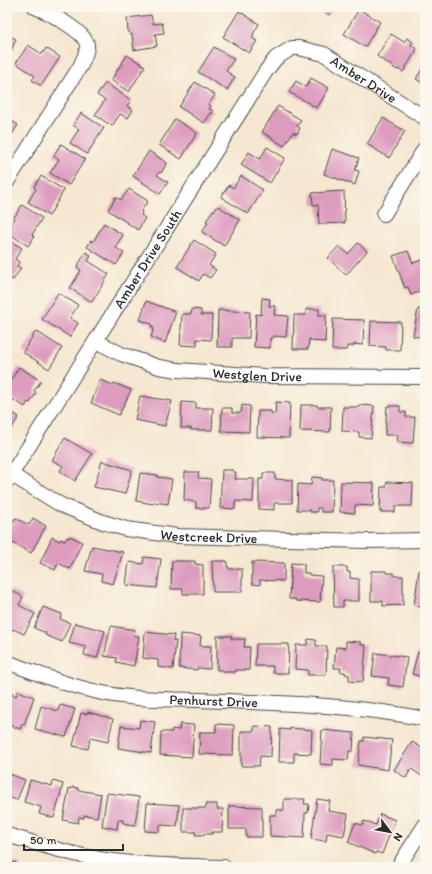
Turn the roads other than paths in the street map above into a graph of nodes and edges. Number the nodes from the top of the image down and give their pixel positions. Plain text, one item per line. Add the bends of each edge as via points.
1 (35, 7) edge
2 (299, 48) joint
3 (425, 118) edge
4 (425, 148) edge
5 (7, 181) edge
6 (384, 214) dead end
7 (96, 341) junction
8 (425, 377) edge
9 (8, 476) edge
10 (425, 540) edge
11 (7, 662) edge
12 (425, 719) edge
13 (425, 825) edge
14 (7, 835) edge
15 (224, 867) edge
16 (398, 867) edge

1 - 5 street via 71,27 87,43 87,50 81,65
2 - 3 street, Amber Drive via 324,54
2 - 7 street, Amber Drive South via 292,48 276,58 266,71
4 - 6 street
7 - 8 street, Westglen Drive via 121,354 159,367 178,370 264,376
7 - 9 street, Amber Drive South
9 - 10 street, Westcreek Drive via 61,505 126,529 177,536
11 - 12 street, Penhurst Drive via 84,689 129,697 328,705
13 - 16 street
14 - 15 street via 80,855 113,861 165,866

